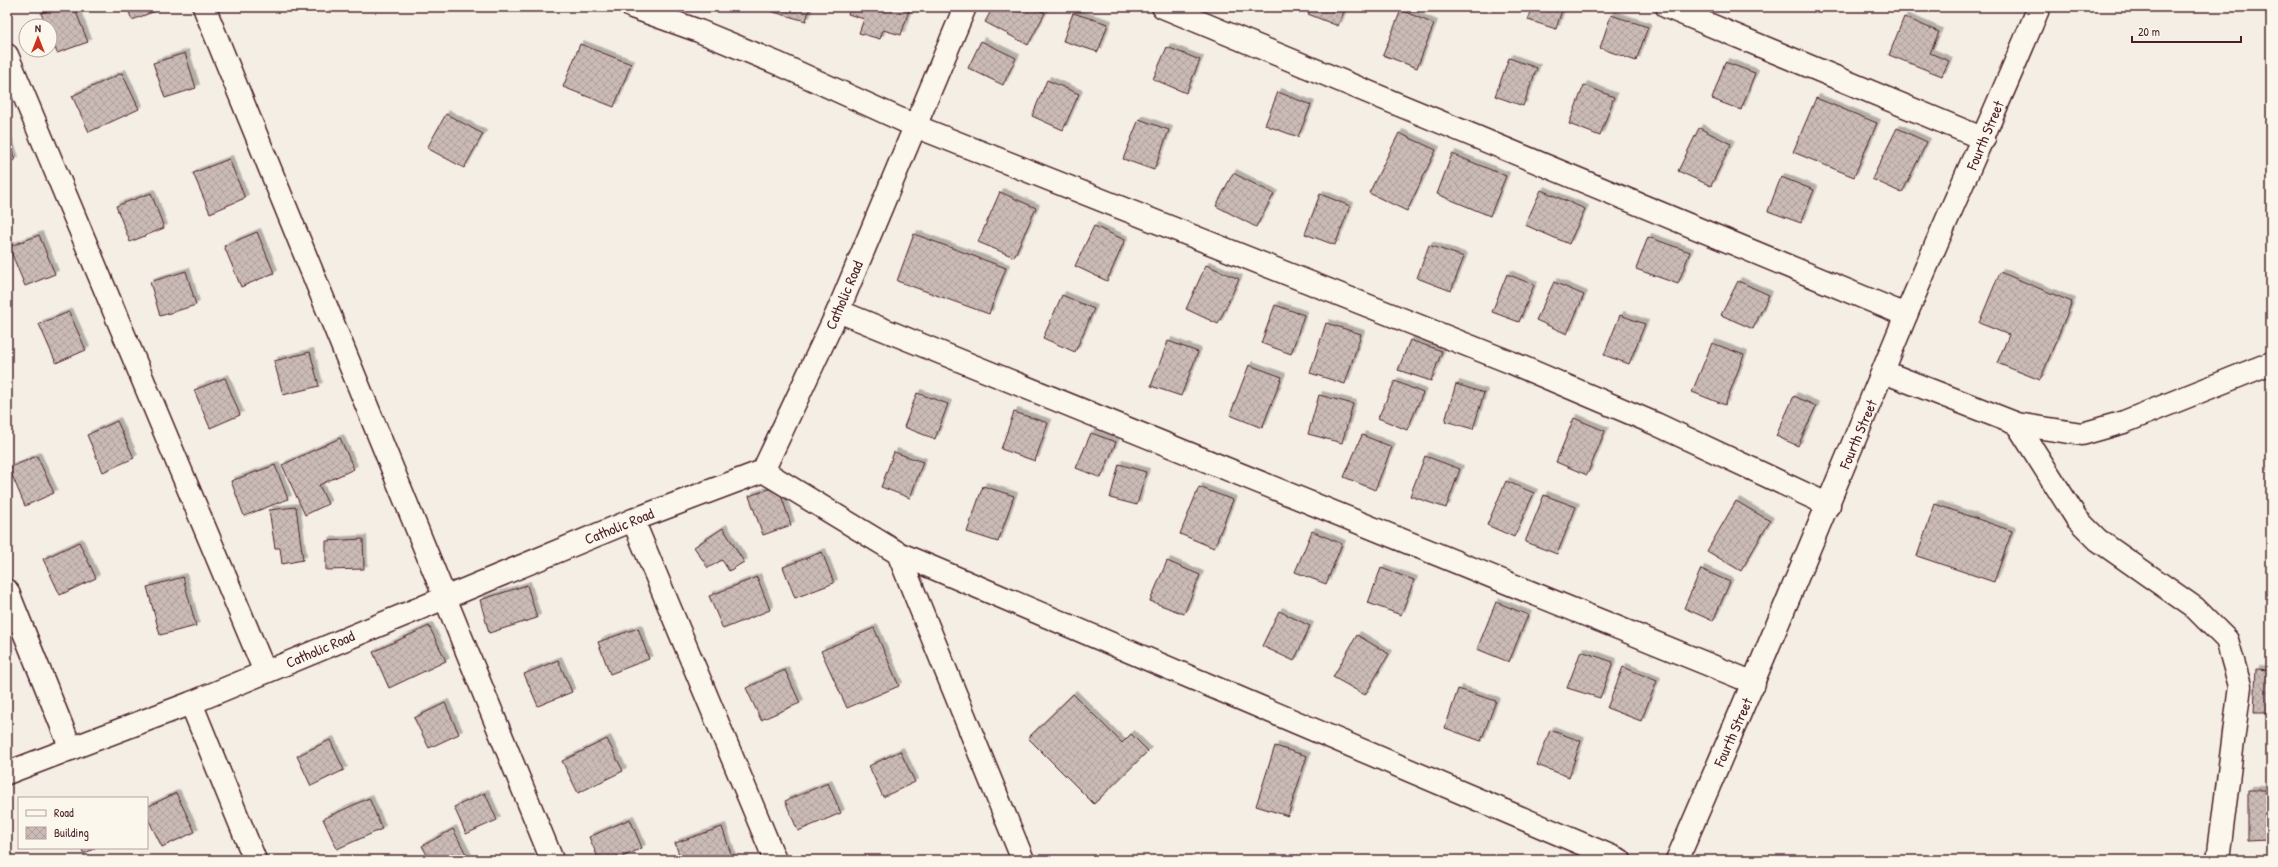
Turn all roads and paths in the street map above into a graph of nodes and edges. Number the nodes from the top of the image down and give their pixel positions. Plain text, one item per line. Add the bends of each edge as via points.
1 (204, 7) edge
2 (632, 7) edge
3 (965, 7) edge
4 (1163, 7) edge
5 (1667, 7) edge
6 (2039, 7) edge
7 (7, 56) edge
8 (915, 126) junction
9 (1984, 139) junction
10 (838, 311) junction
11 (1906, 315) junction
12 (2271, 363) edge
13 (1884, 372) junction
14 (2017, 424) junction
15 (763, 471) junction
16 (1829, 505) junction
17 (633, 520) junction
18 (898, 553) junction
19 (7, 590) edge
20 (444, 597) junction
21 (265, 672) junction
22 (1754, 683) junction
23 (190, 703) junction
24 (71, 749) junction
25 (7, 773) edge
26 (256, 860) edge
27 (552, 860) edge
28 (775, 860) edge
29 (1023, 860) edge
30 (1620, 860) edge
31 (1677, 860) edge
32 (2218, 860) edge

1 - 20 street
2 - 8 street via 779,64
3 - 8 street, Catholic Road
4 - 11 street
5 - 9 street
6 - 9 street, Fourth Street
7 - 21 street
8 - 10 street, Catholic Road
8 - 16 street via 1510,362 1656,424
9 - 11 street, Fourth Street
10 - 15 street, Catholic Road
10 - 22 street
11 - 13 street, Fourth Street
12 - 14 street via 2124,422 2082,434
13 - 14 street
13 - 16 street, Fourth Street
14 - 32 street via 2078,519 2098,540 2195,608 2227,640 2240,686
15 - 17 street, Catholic Road
15 - 18 street
16 - 22 street, Fourth Street
17 - 20 street, Catholic Road
17 - 28 street
18 - 29 street
18 - 30 street
19 - 24 street
20 - 21 street, Catholic Road
20 - 27 street
21 - 23 street, Catholic Road
22 - 31 street, Fourth Street
23 - 24 street, Catholic Road
23 - 26 street
24 - 25 street, Catholic Road

